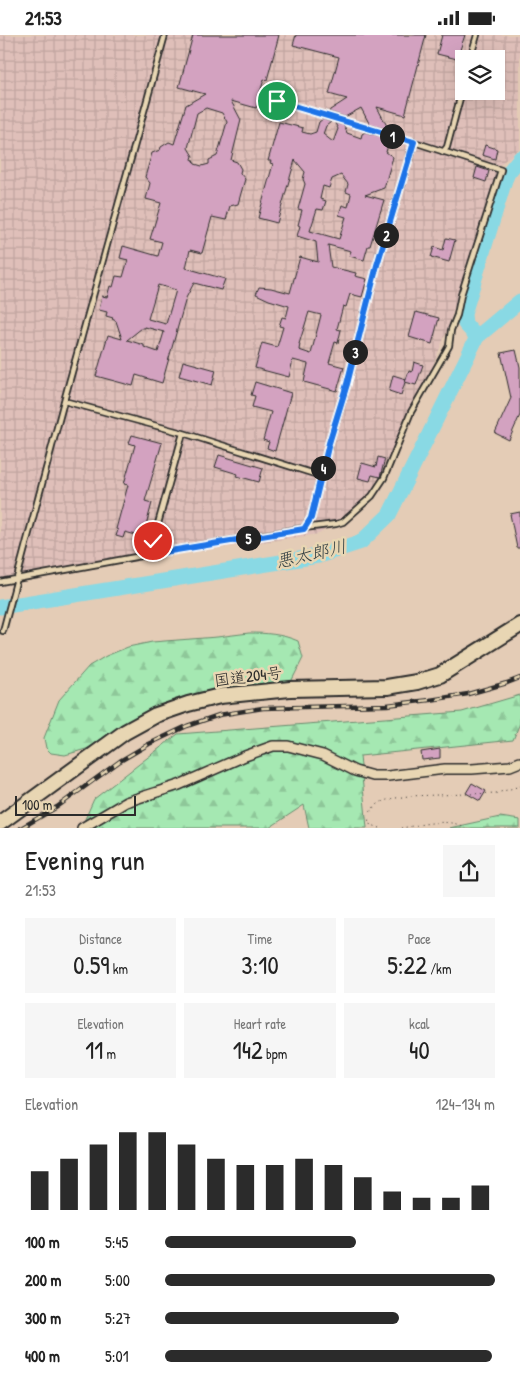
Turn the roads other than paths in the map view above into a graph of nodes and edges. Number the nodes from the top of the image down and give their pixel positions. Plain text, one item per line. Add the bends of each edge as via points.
1 (165, 35) edge
2 (477, 35) edge
3 (473, 50) edge
4 (459, 100) edge
5 (277, 101) dead end
6 (414, 142) junction
7 (443, 152) junction
8 (64, 401) junction
9 (183, 433) junction
10 (321, 476) junction
11 (304, 529) junction
12 (152, 554) junction
13 (16, 579) junction
14 (0, 582) edge
15 (520, 625) edge
16 (3, 631) dead end
17 (520, 762) edge
18 (0, 823) edge
19 (82, 828) edge

1 - 8 lane
2 - 3 lane
4 - 7 lane
5 - 6 lane
6 - 7 lane
6 - 10 lane via 377,265
7 - 11 lane via 501,170 448,346 412,412 384,478 372,496 343,522
8 - 9 lane
8 - 13 lane
9 - 10 lane
9 - 12 lane
10 - 11 lane via 311,518
11 - 12 lane
12 - 13 lane
13 - 14 lane
13 - 16 lane
15 - 18 highway, 国道204号 via 440,675 417,682 387,687 290,689 220,696 156,715 125,732
17 - 19 street via 510,766 373,776 323,755 288,746 273,746 179,785 126,802

